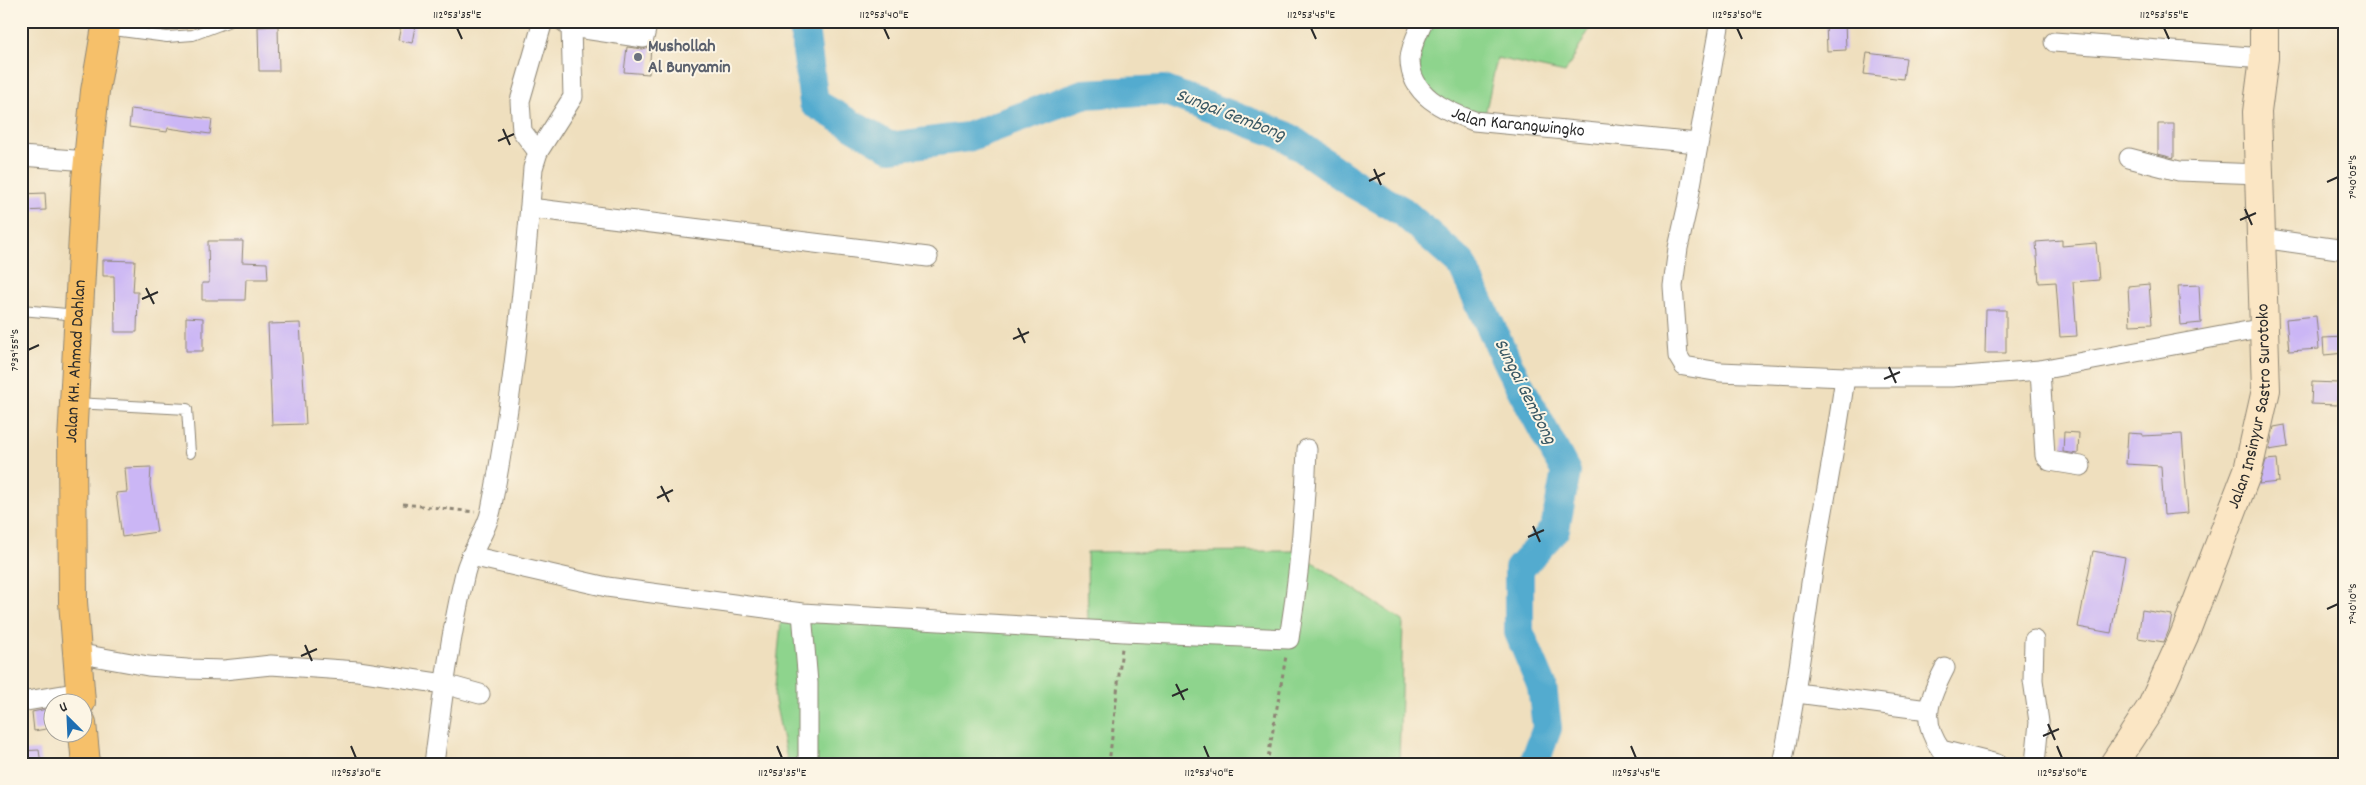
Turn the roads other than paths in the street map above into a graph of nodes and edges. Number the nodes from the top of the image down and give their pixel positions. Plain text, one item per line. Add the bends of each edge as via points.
1 (230, 21) edge
2 (543, 21) edge
3 (648, 21) edge
4 (1423, 21) edge
5 (1720, 21) edge
6 (2264, 21) edge
7 (567, 24) edge
8 (106, 25) edge
9 (2054, 42) dead end
10 (2264, 58) junction
11 (1697, 143) junction
12 (538, 152) junction
13 (21, 156) edge
14 (2130, 158) dead end
15 (88, 161) junction
16 (2260, 174) junction
17 (530, 208) junction
18 (2262, 238) junction
19 (2345, 250) edge
20 (928, 257) dead end
21 (21, 310) edge
22 (79, 315) junction
23 (2264, 328) junction
24 (2040, 370) junction
25 (1845, 377) junction
26 (74, 403) junction
27 (1307, 449) dead end
28 (190, 453) dead end
29 (2081, 466) dead end
30 (471, 556) junction
31 (802, 613) junction
32 (2034, 640) dead end
33 (76, 652) junction
34 (1945, 668) dead end
35 (444, 684) junction
36 (80, 692) edge
37 (1796, 693) junction
38 (480, 694) dead end
39 (42, 700) edge
40 (21, 702) edge
41 (1928, 710) junction
42 (84, 742) edge
43 (86, 764) edge
44 (434, 764) edge
45 (808, 764) edge
46 (1782, 764) edge
47 (1997, 764) edge
48 (2035, 764) edge
49 (2114, 764) edge

1 - 8 lane via 193,35 167,37
2 - 12 street via 520,101 522,131
3 - 7 street via 644,38
4 - 11 street, Jalan Karangwingko via 1410,57 1414,79 1436,105 1454,114 1474,121
5 - 11 street
6 - 10 street, Jalan Insinyur Sastro Surotoko
7 - 12 street via 573,97
8 - 15 main road, Jalan KH. Ahmad Dahlan
9 - 10 street
10 - 16 street, Jalan Insinyur Sastro Surotoko via 2257,112
11 - 25 street via 1673,286 1681,363 1689,368 1720,372
12 - 17 street via 533,168
13 - 15 street
14 - 16 street via 2179,171
15 - 22 main road, Jalan KH. Ahmad Dahlan
16 - 18 street, Jalan Insinyur Sastro Surotoko
17 - 20 street
17 - 30 street via 520,320 490,514
18 - 19 street
18 - 23 street, Jalan Insinyur Sastro Surotoko
21 - 22 lane
22 - 26 main road, Jalan KH. Ahmad Dahlan
23 - 24 street
23 - 49 street, Jalan Insinyur Sastro Surotoko via 2266,390 2248,470 2184,636 2152,706
24 - 25 street via 1952,377
24 - 29 street via 2045,456 2050,461
25 - 37 street via 1814,559
26 - 28 lane via 187,409
26 - 33 main road, Jalan KH. Ahmad Dahlan
27 - 31 street via 1305,513 1289,639
30 - 31 street via 607,587
30 - 35 street via 465,572
31 - 45 street via 808,683
32 - 48 street via 2033,680 2039,722
33 - 35 street via 148,666 224,670 271,665 358,671
33 - 36 main road, Jalan KH. Ahmad Dahlan
34 - 41 street via 1931,695
35 - 38 street
35 - 44 street
37 - 41 street
37 - 46 street
39 - 40 street
41 - 47 street via 1933,738 1941,750
42 - 43 main road

